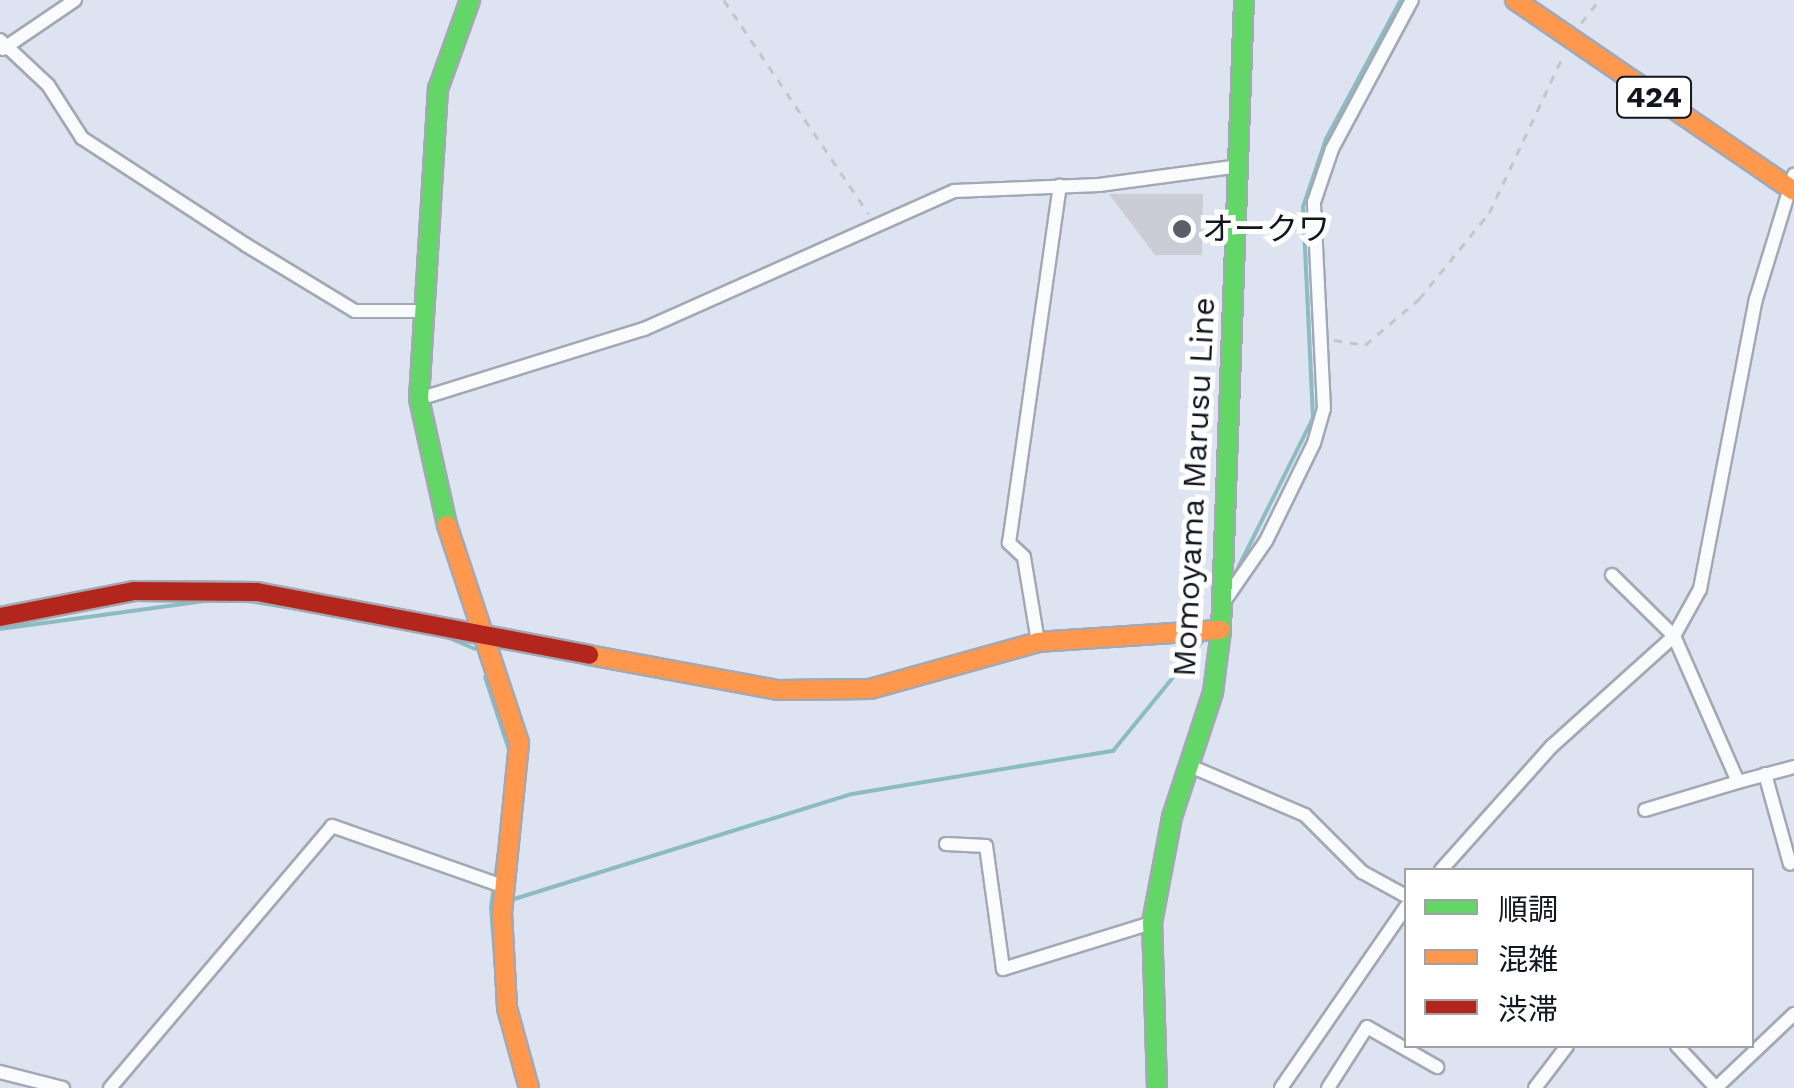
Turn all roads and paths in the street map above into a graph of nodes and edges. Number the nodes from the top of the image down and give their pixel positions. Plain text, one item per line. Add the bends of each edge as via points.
1 (75, 0) edge
2 (470, 0) edge
3 (724, 0) edge
4 (1244, 0) edge
5 (1412, 0) edge
6 (1515, 0) edge
7 (1599, 0) edge
8 (1570, 38) junction
9 (2, 46) edge
10 (1240, 166) junction
11 (1791, 184) edge
12 (1060, 186) junction
13 (879, 227) junction
14 (422, 311) junction
15 (1318, 338) junction
16 (419, 399) junction
17 (1612, 575) dead end
18 (1222, 604) junction
19 (0, 617) edge
20 (1221, 630) junction
21 (478, 634) junction
22 (1674, 636) junction
23 (1038, 642) junction
24 (1190, 766) junction
25 (1794, 767) edge
26 (1764, 774) junction
27 (1738, 782) junction
28 (1644, 810) dead end
29 (946, 844) dead end
30 (1790, 864) dead end
31 (1443, 868) edge
32 (502, 886) junction
33 (1404, 895) edge
34 (1404, 910) edge
35 (1152, 923) junction
36 (1794, 1014) edge
37 (1565, 1048) edge
38 (1679, 1048) edge
39 (1437, 1068) dead end
40 (0, 1072) edge
41 (63, 1088) edge
42 (110, 1088) edge
43 (529, 1088) edge
44 (1157, 1088) edge
45 (1280, 1088) edge
46 (1328, 1088) edge
47 (1534, 1088) edge
48 (1716, 1088) edge

1 - 9 street
2 - 14 main road via 438,88
3 - 13 path
4 - 10 main road, Momoyama Marusu Line
5 - 15 street via 1332,149 1314,202
6 - 8 main road, 424
7 - 8 path
8 - 11 main road, 424
8 - 15 path via 1489,213 1419,299 1366,345
9 - 14 street via 48,85 82,138 246,245 355,311
10 - 12 street
10 - 18 main road, Momoyama Marusu Line
11 - 22 street via 1700,590
12 - 13 street via 954,191
12 - 23 street via 1009,542 1024,557
13 - 16 street via 644,330
14 - 16 main road
15 - 18 street via 1324,409 1314,443 1266,541
16 - 21 main road via 426,454
17 - 22 street
18 - 20 main road, Momoyama Marusu Line
19 - 21 main road via 196,588 309,599
20 - 23 main road
20 - 24 main road, Momoyama Marusu Line
21 - 23 main road via 778,690 870,689
21 - 32 main road via 519,743
22 - 27 street
22 - 31 street via 1552,746
24 - 33 street via 1305,815 1362,872
24 - 35 main road, Momoyama Marusu Line
25 - 26 street
26 - 27 street
26 - 30 street
27 - 28 street
29 - 35 street via 986,846 1003,969
32 - 42 street via 332,826
32 - 43 main road via 506,1008
34 - 45 street
35 - 44 main road, Momoyama Marusu Line
36 - 48 street
37 - 47 street
38 - 48 street
39 - 46 street via 1367,1028
40 - 41 street

